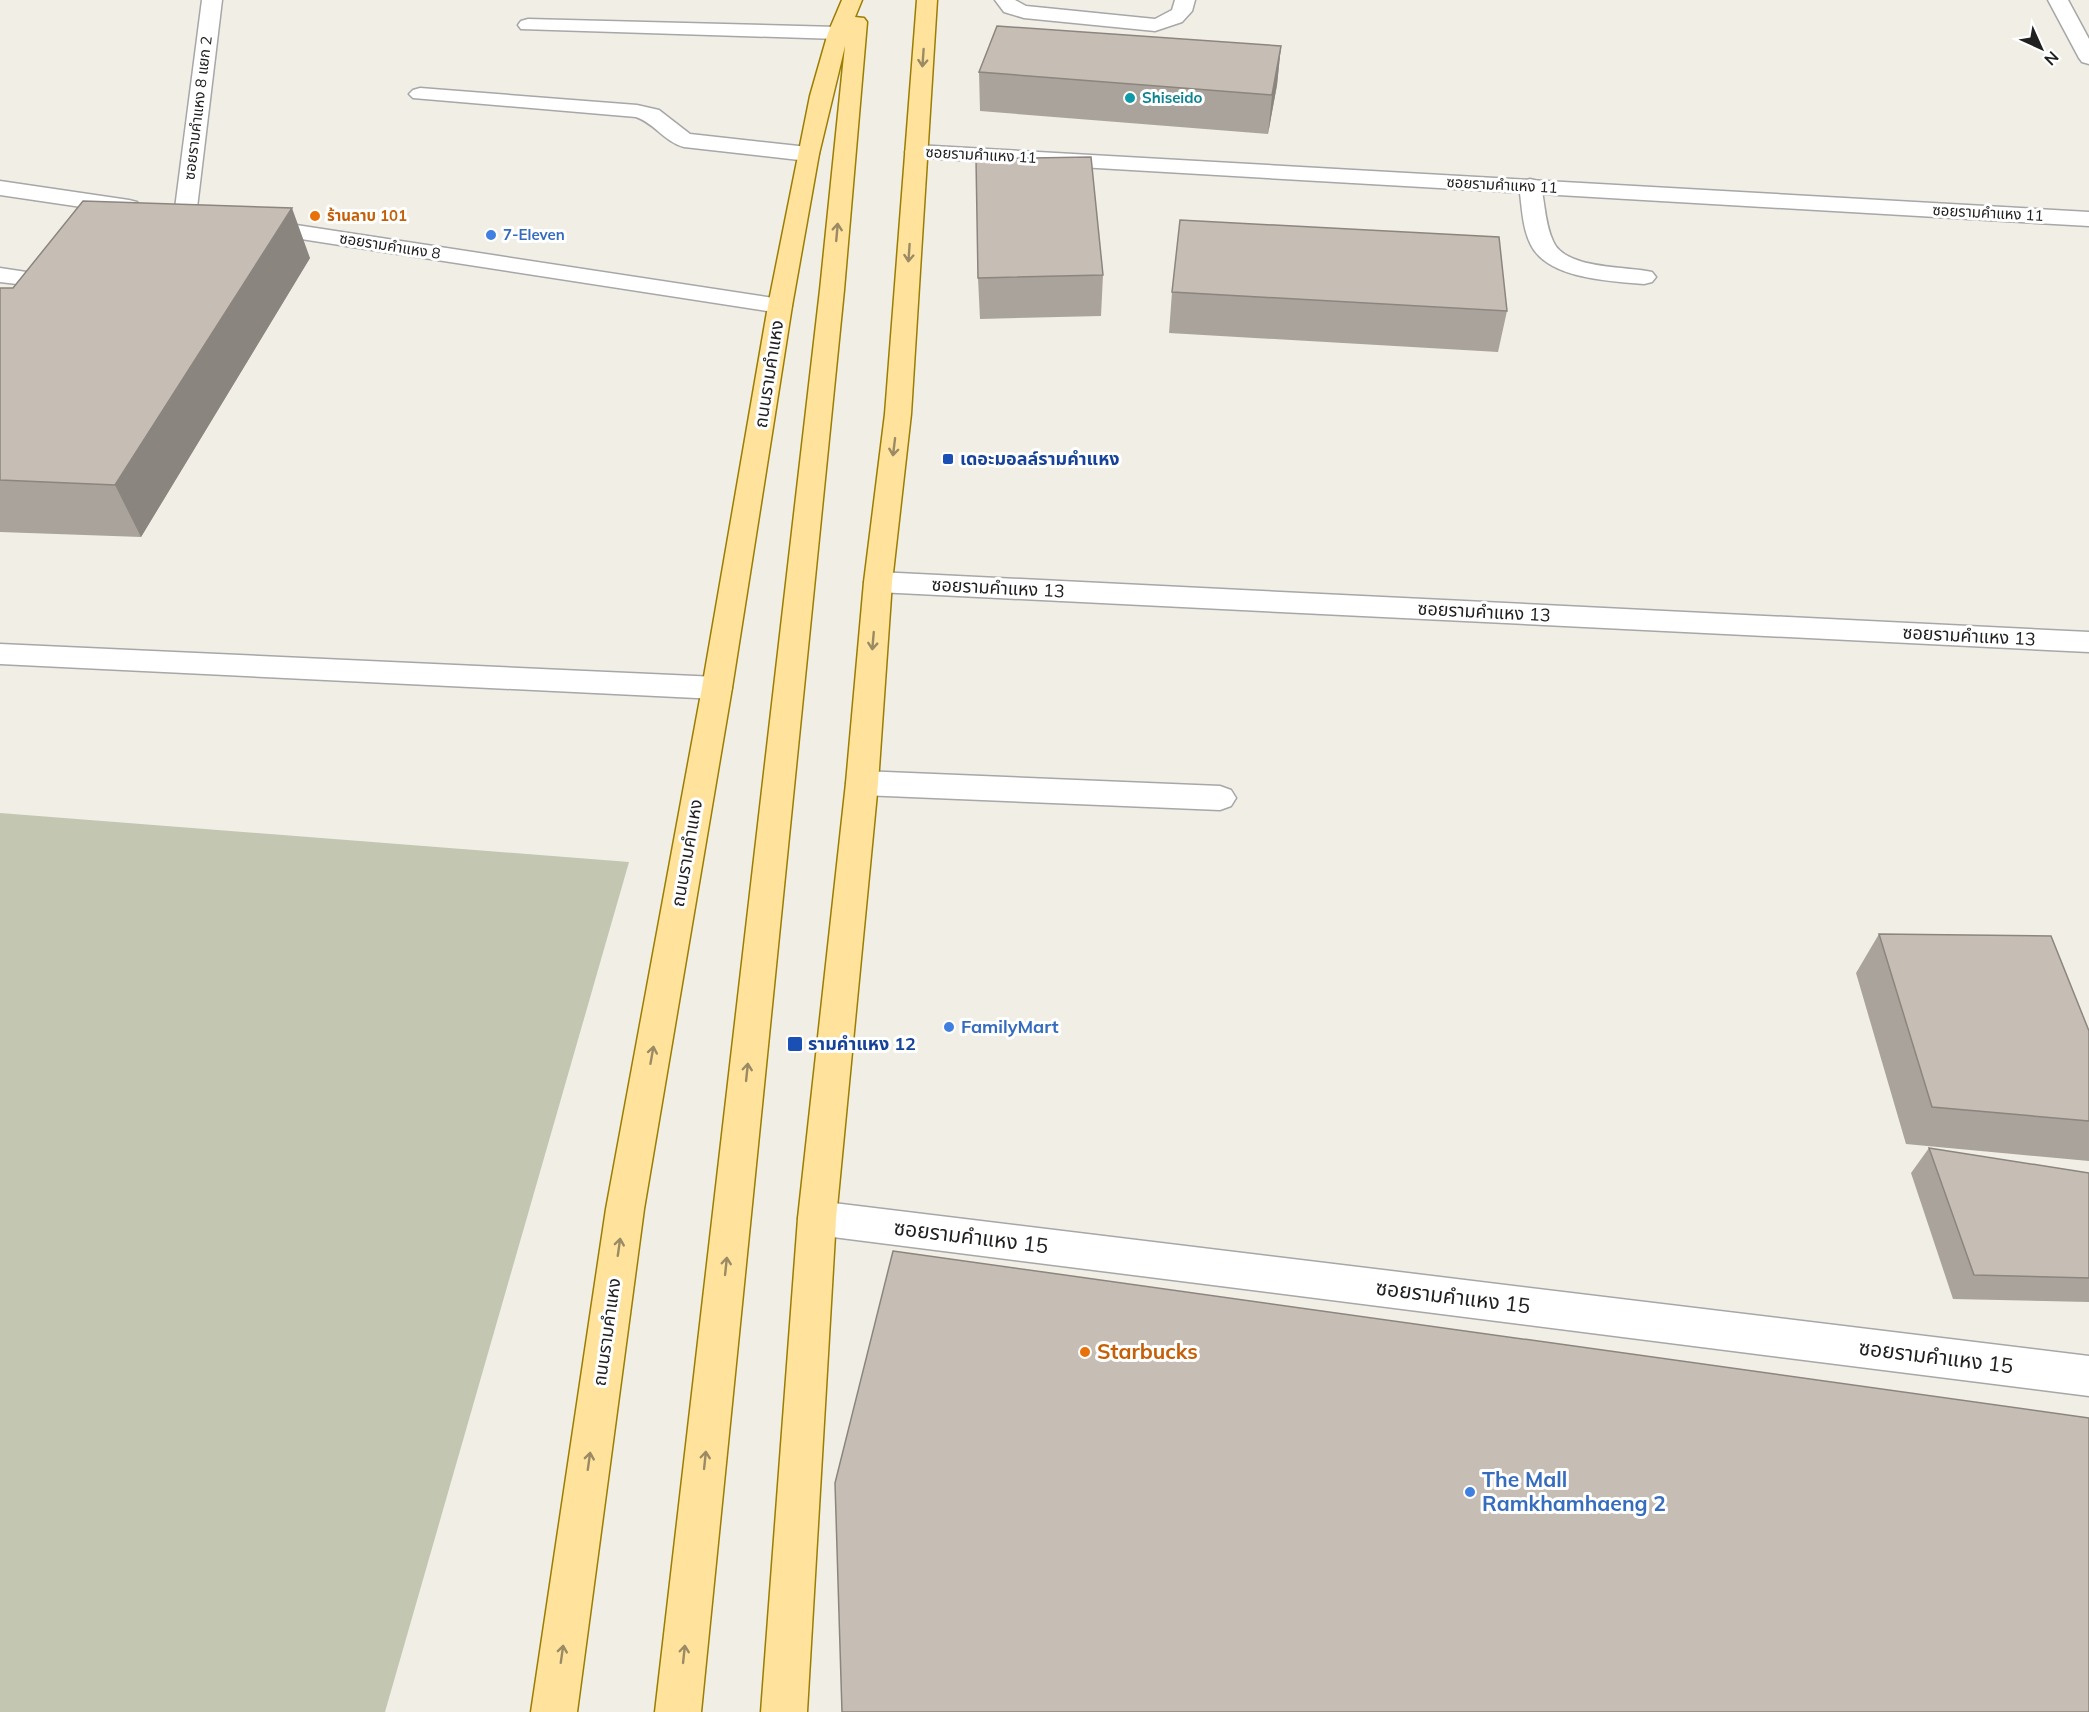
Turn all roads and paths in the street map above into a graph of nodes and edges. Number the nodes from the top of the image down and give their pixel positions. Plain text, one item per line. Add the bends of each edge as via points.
1 (212, 0) edge
2 (852, 0) edge
3 (860, 0) edge
4 (927, 0) edge
5 (1005, 0) edge
6 (1185, 0) edge
7 (2058, 0) edge
8 (528, 25) dead end
9 (838, 33) junction
10 (2089, 58) edge
11 (420, 94) dead end
12 (916, 152) junction
13 (808, 154) junction
14 (1530, 186) junction
15 (0, 188) edge
16 (166, 213) junction
17 (209, 219) edge
18 (2089, 219) edge
19 (232, 223) edge
20 (0, 275) edge
21 (1644, 278) dead end
22 (25, 279) edge
23 (780, 306) junction
24 (878, 582) junction
25 (2089, 642) edge
26 (0, 654) edge
27 (717, 688) junction
28 (861, 783) junction
29 (1220, 798) dead end
30 (817, 1218) junction
31 (2089, 1376) edge
32 (554, 1712) edge
33 (678, 1712) edge
34 (784, 1712) edge

1 - 16 street, ซอยรามคำแหง 8 แยก 2
2 - 9 main road, ถนนรามคำแหง
33 -> 3 main road
4 -> 12 main road
5 - 6 street via 1011,8 1024,12 1155,25 1174,20 1184,9
7 - 10 street
8 - 9 street
9 - 13 main road, ถนนรามคำแหง
11 - 13 street via 637,111 651,115 684,140
12 - 14 street, ซอยรามคำแหง 11
12 -> 24 main road via 898,414
13 - 23 main road, ถนนรามคำแหง
14 - 18 street, ซอยรามคำแหง 11
14 - 21 street via 1543,246 1554,257 1602,273
15 - 16 street
16 - 17 street
19 - 23 street, ซอยรามคำแหง 8
20 - 22 street
23 - 27 main road, ถนนรามคำแหง
24 - 25 street, ซอยรามคำแหง 13
24 -> 28 main road
26 - 27 street
32 -> 27 main road, ถนนรามคำแหง via 625,1209
28 - 29 street
28 - 30 main road
30 - 31 street, ซอยรามคำแหง 15
30 - 34 main road

